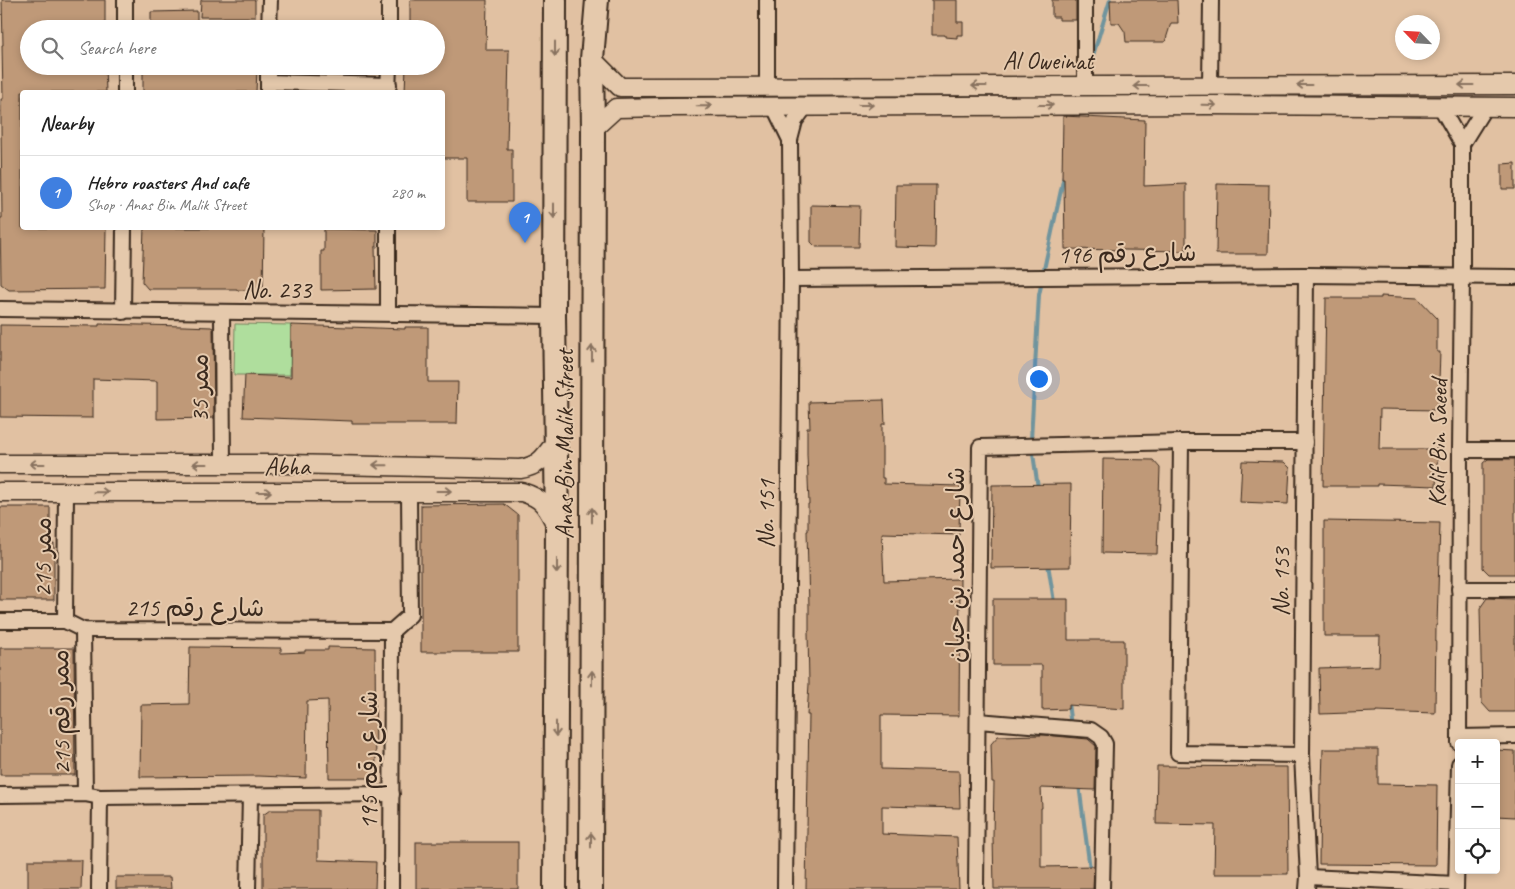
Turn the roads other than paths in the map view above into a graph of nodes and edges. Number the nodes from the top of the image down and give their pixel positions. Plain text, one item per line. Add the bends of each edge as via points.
1 (125, 0) edge
2 (270, 0) edge
3 (389, 0) edge
4 (555, 0) edge
5 (597, 0) edge
6 (767, 0) edge
7 (1085, 0) edge
8 (1211, 0) edge
9 (125, 20) edge
10 (269, 20) edge
11 (389, 20) edge
12 (592, 59) junction
13 (125, 75) edge
14 (389, 75) edge
15 (1234, 85) junction
16 (1515, 85) edge
17 (664, 86) junction
18 (1085, 86) junction
19 (1183, 86) junction
20 (1210, 86) junction
21 (268, 87) edge
22 (767, 87) junction
23 (388, 89) edge
24 (125, 90) edge
25 (1182, 105) junction
26 (1233, 105) junction
27 (773, 106) junction
28 (806, 106) junction
29 (1440, 106) junction
30 (668, 107) junction
31 (1485, 107) junction
32 (1515, 108) edge
33 (593, 129) junction
34 (790, 140) junction
35 (1462, 144) junction
36 (124, 230) edge
37 (388, 230) edge
38 (1306, 274) junction
39 (1462, 276) junction
40 (1515, 277) edge
41 (791, 279) junction
42 (0, 309) edge
43 (123, 312) junction
44 (222, 313) junction
45 (388, 313) junction
46 (554, 316) junction
47 (556, 441) junction
48 (1181, 442) junction
49 (1305, 442) junction
50 (1460, 450) junction
51 (1515, 450) edge
52 (0, 464) edge
53 (223, 464) junction
54 (286, 464) junction
55 (502, 468) junction
56 (501, 491) junction
57 (0, 492) edge
58 (66, 492) junction
59 (287, 492) junction
60 (408, 492) junction
61 (557, 526) junction
62 (1459, 589) junction
63 (1515, 589) edge
64 (0, 621) edge
65 (65, 621) junction
66 (83, 630) junction
67 (392, 631) junction
68 (978, 721) junction
69 (1515, 736) edge
70 (1459, 739) edge
71 (1473, 739) edge
72 (1302, 755) junction
73 (1459, 784) edge
74 (85, 794) junction
75 (392, 794) junction
76 (0, 795) edge
77 (250, 796) junction
78 (100, 797) junction
79 (1308, 883) edge
80 (1456, 886) edge
81 (99, 889) edge
82 (248, 889) edge
83 (391, 889) edge
84 (555, 889) edge
85 (591, 889) edge
86 (785, 889) edge
87 (976, 889) edge
88 (1102, 889) edge

1 - 9 street
2 - 10 street
3 - 11 street
4 -> 46 main road, Anas Bin Malik Street
5 - 12 main road, Anas Bin Malik Street
6 - 22 street
7 - 18 street
8 - 20 street
12 - 17 street, Al Oweinat via 620,88
12 - 33 main road, Anas Bin Malik Street
13 - 24 street
14 - 23 street
16 -> 15 street, Al Oweinat
15 - 20 street, Al Oweinat
15 - 26 street
17 - 22 street, Al Oweinat
17 - 30 street via 646,94 653,103
19 -> 18 street, Al Oweinat
18 -> 22 street, Al Oweinat
19 - 20 street, Al Oweinat
19 - 25 street
21 - 23 street
25 -> 26 street, Al Oweinat
28 -> 25 street, Al Oweinat
26 - 29 street, Al Oweinat
27 - 28 street, Al Oweinat
30 -> 27 street, Al Oweinat
27 - 34 street, No. 151
28 - 34 street, No. 151 via 795,121
29 - 31 street, Al Oweinat
29 - 35 street
30 - 33 street, Al Oweinat via 616,108
31 - 32 street, Al Oweinat
31 - 35 street
85 -> 33 main road, Anas Bin Malik Street
34 - 41 street, No. 151
35 - 39 street, Kalif Bin Saeed
36 - 43 street
37 - 45 street
38 - 39 street, شارع رقم 196
38 - 41 street, شارع رقم 196
38 - 49 street, No. 153
39 - 40 street, شارع رقم 196
39 - 50 street, Kalif Bin Saeed
41 - 86 street, No. 151
42 - 43 street, No. 233
43 - 44 street, No. 233
44 - 45 street, No. 233
44 - 53 street, ممر 35
45 - 46 street, No. 233
46 - 47 main road, Anas Bin Malik Street
47 - 55 street, Abha via 531,467
47 - 61 main road, Anas Bin Malik Street
48 - 49 street, شارع احمد بن حيان
48 - 68 street, شارع احمد بن حيان via 980,447
48 - 72 street via 1178,754
49 - 72 street, No. 153
50 - 51 street
50 - 62 street, Kalif Bin Saeed
53 -> 52 street, Abha
53 - 54 street, Abha
55 -> 54 street, Abha
54 - 59 street
55 - 56 street
60 -> 56 street, Abha
56 - 61 street, Abha via 533,495 544,503
57 - 58 street, Abha
58 -> 59 street, Abha
58 - 65 street, ممر 215
59 - 60 street, Abha
60 - 67 street via 410,615
61 -> 84 main road, Anas Bin Malik Street
62 - 63 street
62 - 70 street, Kalif Bin Saeed
64 - 65 street, شارع رقم 215
65 - 66 street, شارع رقم 215
66 - 67 street, شارع رقم 215
66 - 74 street, ممر رقم 215
67 - 75 street, شارع رقم 195
68 - 87 street, شارع احمد بن حيان
68 - 88 street via 1092,730 1101,737 1105,744
69 - 71 street
72 - 79 street, No. 153
73 - 80 street
74 - 76 street
74 - 78 street
75 - 77 street
75 - 83 street, شارع رقم 195
77 - 78 street
77 - 82 street
78 - 81 street
79 - 80 street

